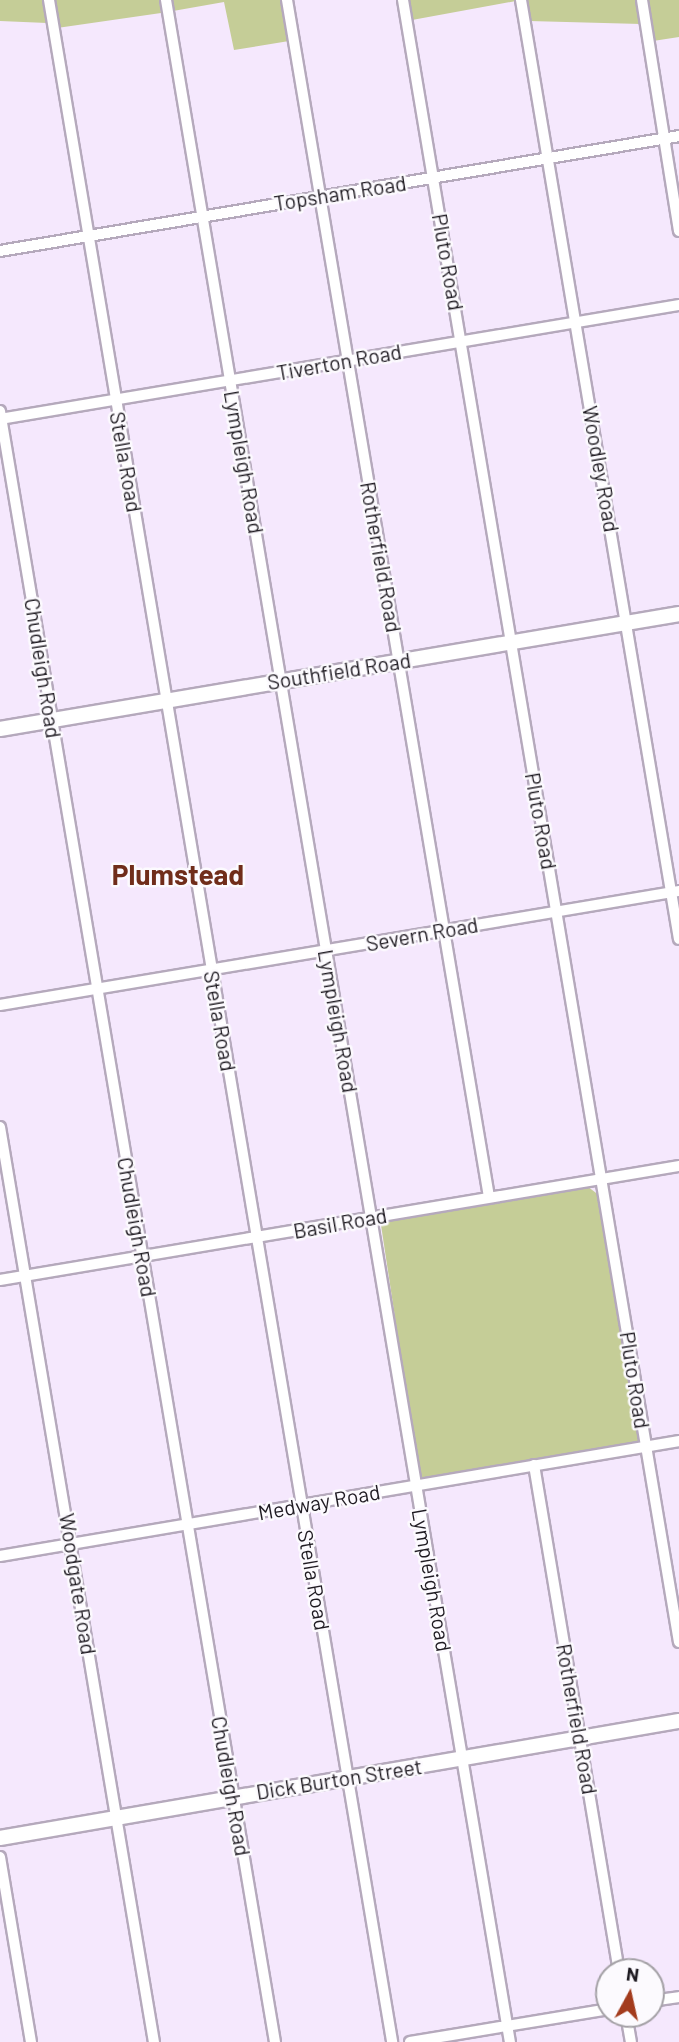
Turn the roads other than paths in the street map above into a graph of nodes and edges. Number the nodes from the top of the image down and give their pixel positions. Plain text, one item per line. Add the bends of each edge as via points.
1 (49, 0) edge
2 (166, 0) edge
3 (287, 0) edge
4 (403, 0) edge
5 (521, 0) edge
6 (642, 0) edge
7 (679, 136) edge
8 (664, 139) junction
9 (548, 159) junction
10 (433, 178) junction
11 (321, 196) junction
12 (203, 217) junction
13 (679, 232) edge
14 (88, 236) junction
15 (0, 251) edge
16 (679, 305) edge
17 (576, 322) junction
18 (461, 341) junction
19 (348, 360) junction
20 (230, 380) junction
21 (116, 400) junction
22 (0, 417) edge
23 (679, 614) edge
24 (626, 622) junction
25 (511, 642) junction
26 (398, 661) junction
27 (281, 680) junction
28 (167, 700) junction
29 (51, 720) junction
30 (0, 729) edge
31 (675, 891) edge
32 (556, 911) junction
33 (444, 930) junction
34 (679, 939) edge
35 (326, 950) junction
36 (211, 970) junction
37 (96, 989) junction
38 (0, 1005) edge
39 (0, 1127) edge
40 (679, 1166) edge
41 (601, 1180) junction
42 (489, 1197) junction
43 (371, 1218) junction
44 (257, 1237) junction
45 (141, 1256) junction
46 (25, 1276) junction
47 (0, 1280) edge
48 (679, 1441) edge
49 (646, 1447) junction
50 (534, 1465) junction
51 (416, 1486) junction
52 (302, 1505) junction
53 (187, 1524) junction
54 (71, 1544) junction
55 (0, 1556) edge
56 (679, 1642) edge
57 (679, 1721) edge
58 (580, 1738) junction
59 (463, 1758) junction
60 (348, 1777) junction
61 (233, 1796) junction
62 (116, 1817) junction
63 (0, 1838) edge
64 (0, 1857) edge
65 (617, 1958) edge
66 (595, 2010) edge
67 (507, 2026) junction
68 (31, 2042) edge
69 (154, 2042) edge
70 (275, 2042) edge
71 (392, 2042) edge
72 (410, 2042) edge
73 (510, 2042) edge

1 - 14 street, Stella Road
2 - 12 street, Lympleigh Road
3 - 11 street, Rotherfield Road
4 - 10 street, Pluto Road
5 - 9 street, Woodley Road
6 - 8 street
7 - 8 street, Topsham Road
8 - 9 street, Topsham Road
8 - 13 street
9 - 10 street, Topsham Road
9 - 17 street, Woodley Road
10 - 11 street, Topsham Road
10 - 18 street, Pluto Road
11 - 12 street, Topsham Road
11 - 19 street, Rotherfield Road
12 - 14 street, Topsham Road
12 - 20 street, Lympleigh Road
14 - 15 street, Topsham Road
14 - 21 street, Stella Road
16 - 17 street, Tiverton Road
17 - 18 street, Tiverton Road
17 - 24 street, Woodley Road
18 - 19 street, Tiverton Road
18 - 25 street, Pluto Road
19 - 20 street, Tiverton Road
19 - 26 street, Rotherfield Road
20 - 21 street, Tiverton Road
20 - 27 street, Lympleigh Road
21 - 22 street, Tiverton Road
21 - 28 street, Stella Road
22 - 29 street, Chudleigh Road
23 - 24 street, Southfield Road
24 - 25 street, Southfield Road
24 - 31 street, Woodley Road
25 - 26 street, Southfield Road
25 - 32 street, Pluto Road
26 - 27 street, Southfield Road
26 - 33 street, Rotherfield Road
27 - 28 street, Southfield Road
27 - 35 street, Lympleigh Road
28 - 29 street, Southfield Road
28 - 36 street, Stella Road
29 - 30 street, Southfield Road
29 - 37 street, Chudleigh Road
31 - 32 street, Severn Road
31 - 34 street, Woodley Road
32 - 33 street, Severn Road
32 - 41 street, Pluto Road
33 - 35 street, Severn Road
33 - 42 street, Rotherfield Road
35 - 36 street, Severn Road
35 - 43 street, Lympleigh Road
36 - 37 street, Severn Road
36 - 44 street, Stella Road
37 - 38 street, Severn Road
37 - 45 street, Chudleigh Road
39 - 46 street, Woodgate Road
40 - 41 street, Basil Road
41 - 42 street, Basil Road
41 - 49 street, Pluto Road
42 - 43 street, Basil Road
43 - 44 street, Basil Road
43 - 51 street, Lympleigh Road
44 - 45 street, Basil Road
44 - 52 street, Stella Road
45 - 46 street, Basil Road
45 - 53 street, Chudleigh Road
46 - 47 street, Basil Road
46 - 54 street, Woodgate Road
48 - 49 street, Medway Road
49 - 50 street, Medway Road
49 - 56 street, Pluto Road
50 - 51 street, Medway Road
50 - 58 street, Rotherfield Road
51 - 52 street, Medway Road
51 - 59 street, Lympleigh Road
52 - 53 street, Medway Road
52 - 60 street, Stella Road
53 - 54 street, Medway Road
53 - 61 street, Chudleigh Road
54 - 55 street, Medway Road
54 - 62 street, Woodgate Road
57 - 58 street, Dick Burton Street
58 - 59 street, Dick Burton Street
58 - 65 street, Rotherfield Road
59 - 60 street, Dick Burton Street
59 - 67 street, Lympleigh Road
60 - 61 street, Dick Burton Street
60 - 71 street, Stella Road
61 - 62 street, Dick Burton Street
61 - 70 street, Chudleigh Road
62 - 63 street, Dick Burton Street
62 - 69 street, Woodgate Road
64 - 68 street
66 - 67 street
67 - 72 street
67 - 73 street, Lympleigh Road

